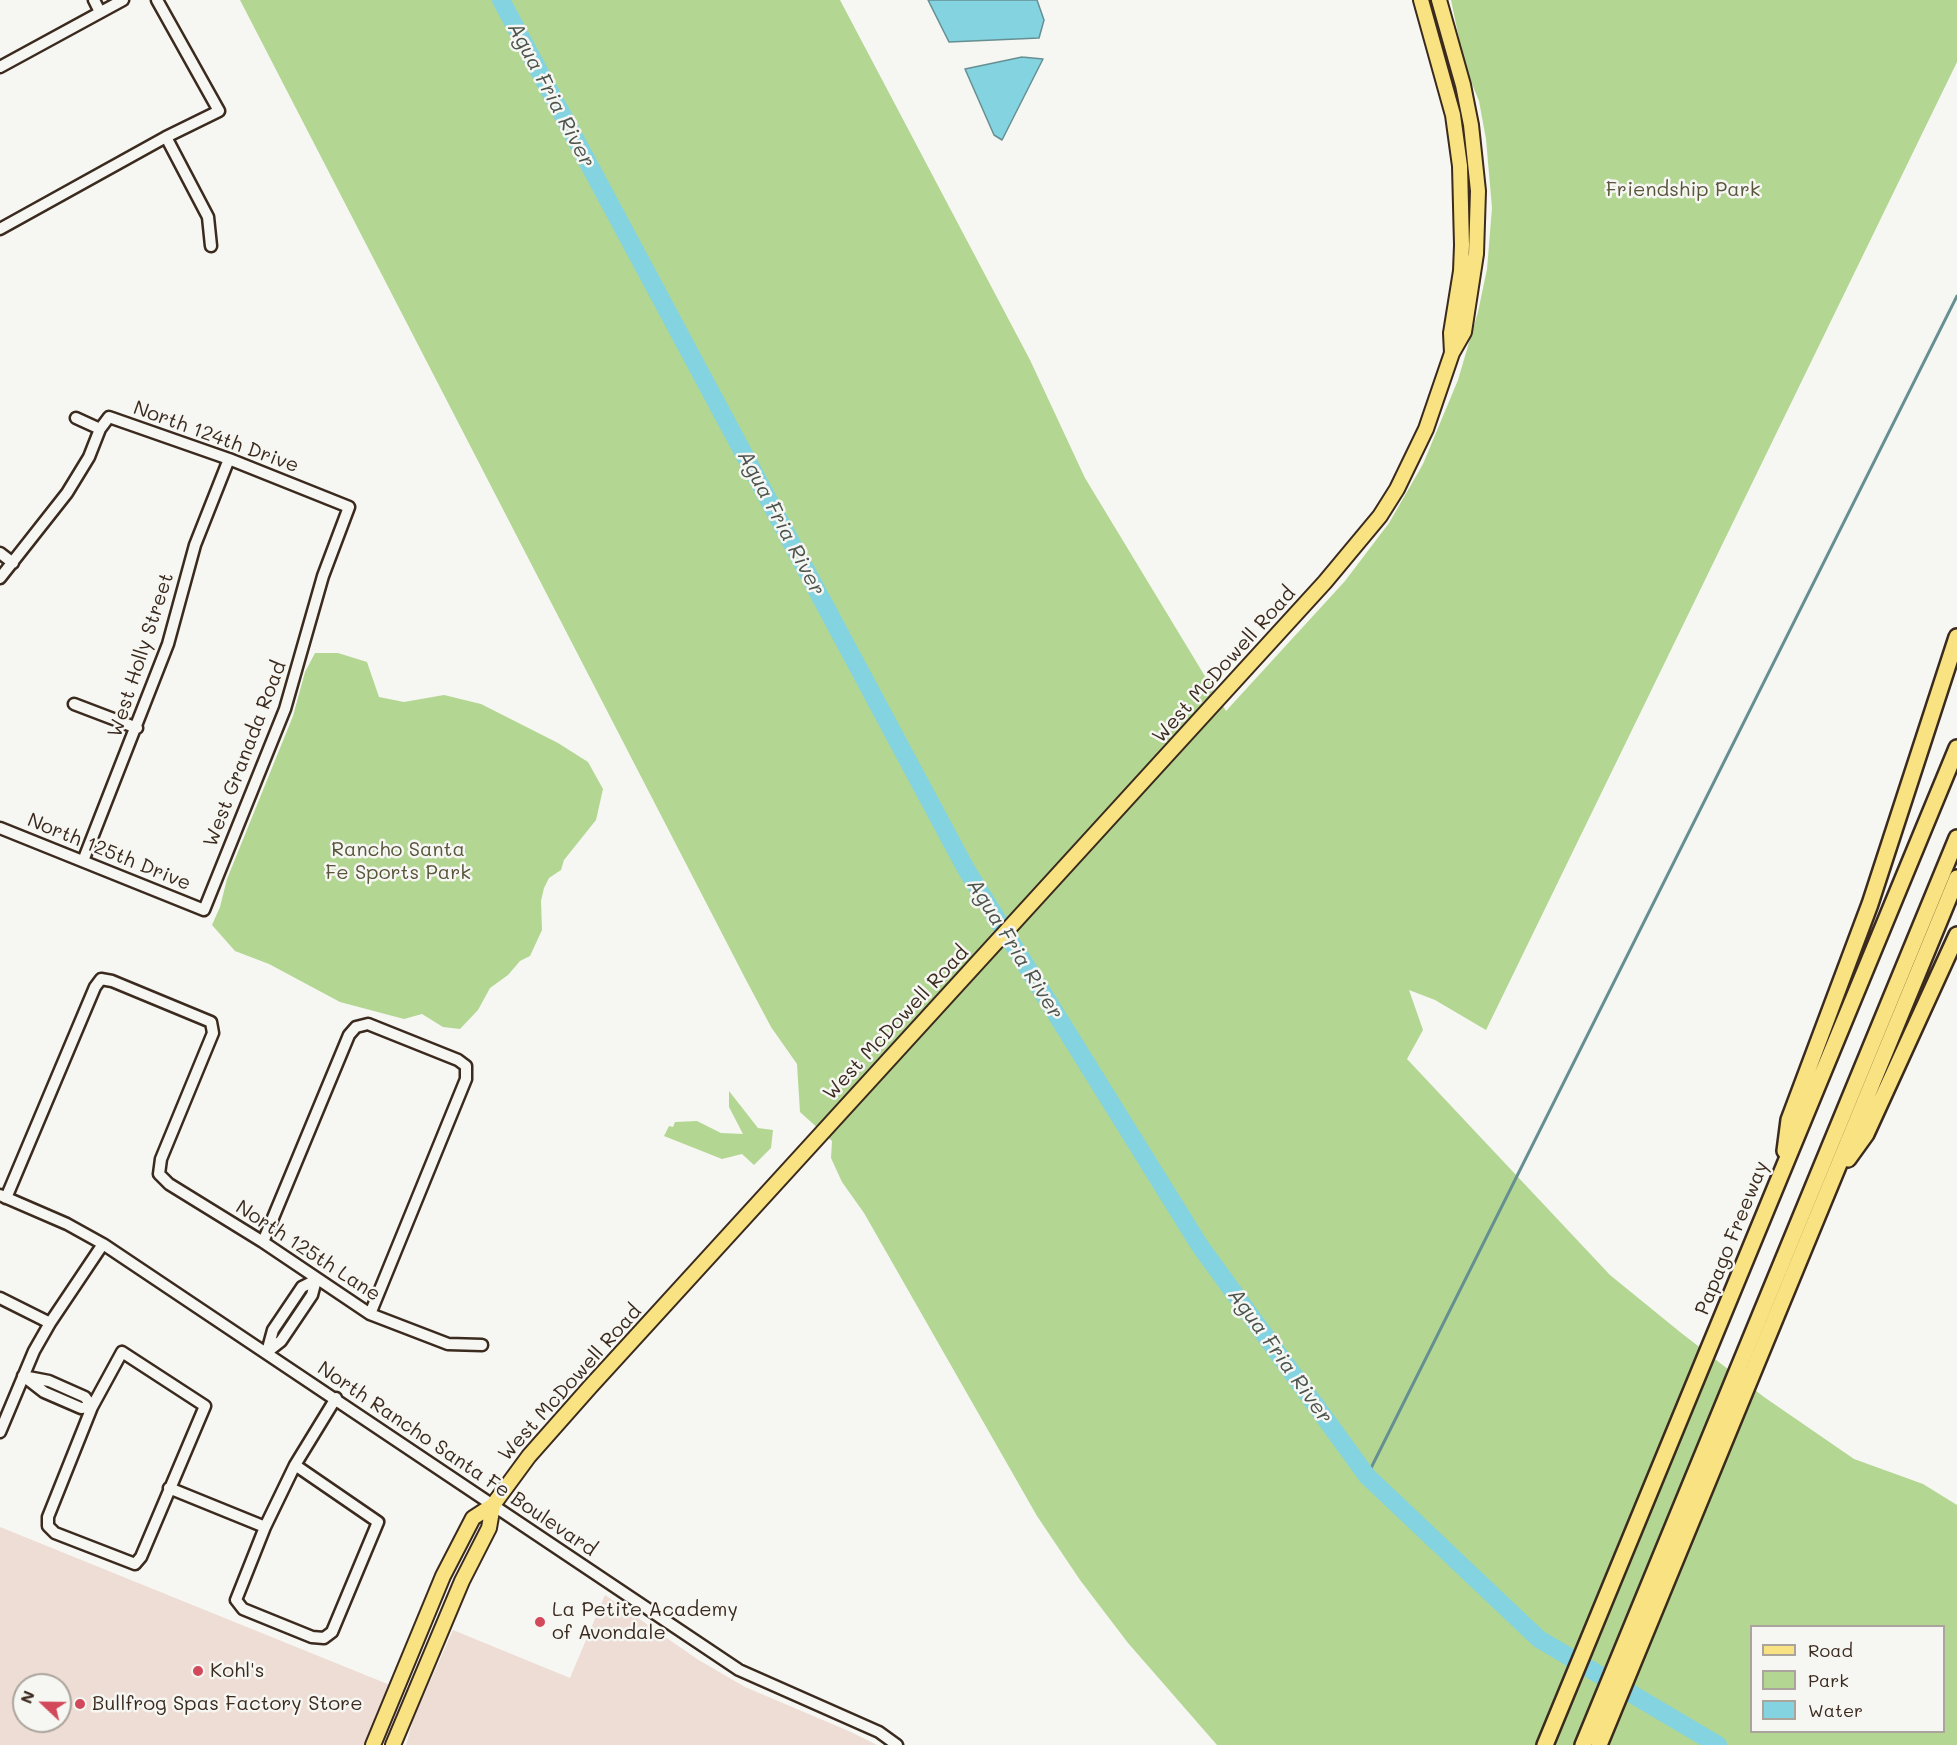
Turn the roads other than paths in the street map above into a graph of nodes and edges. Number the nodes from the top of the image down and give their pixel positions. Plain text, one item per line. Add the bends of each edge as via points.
1 (94, 0) edge
2 (123, 0) edge
3 (157, 0) edge
4 (1421, 0) edge
5 (1439, 0) edge
6 (100, 12) junction
7 (0, 67) edge
8 (166, 137) junction
9 (0, 229) edge
10 (211, 246) dead end
11 (1452, 353) junction
12 (76, 418) dead end
13 (100, 429) junction
14 (229, 459) junction
15 (349, 507) joint
16 (0, 553) edge
17 (13, 563) junction
18 (0, 578) edge
19 (1957, 637) edge
20 (74, 704) dead end
21 (137, 728) junction
22 (1957, 748) edge
23 (0, 828) edge
24 (1957, 838) edge
25 (83, 861) junction
26 (1957, 878) edge
27 (204, 910) joint
28 (1957, 935) edge
29 (1782, 1172) junction
30 (1834, 1178) junction
31 (3, 1197) edge
32 (262, 1242) junction
33 (103, 1244) junction
34 (316, 1280) junction
35 (0, 1298) edge
36 (370, 1314) junction
37 (50, 1323) junction
38 (1760, 1335) junction
39 (482, 1345) dead end
40 (267, 1352) junction
41 (23, 1376) junction
42 (336, 1398) junction
43 (92, 1407) junction
44 (0, 1432) edge
45 (295, 1465) junction
46 (170, 1488) junction
47 (493, 1504) junction
48 (266, 1527) junction
49 (373, 1745) edge
50 (393, 1745) edge
51 (897, 1745) edge
52 (1545, 1745) edge
53 (1583, 1745) edge
54 (1599, 1745) edge

1 - 6 street
2 - 6 street
3 - 8 street via 219,111
4 - 11 main road, West McDowell Road via 1453,115 1460,166 1461,271 1451,333
5 - 11 main road, West McDowell Road via 1463,85 1478,191 1472,291 1464,332
6 - 7 street
8 - 9 street
8 - 10 street via 208,217
11 - 47 main road, West McDowell Road via 1422,440 1380,516 1221,698 548,1434
12 - 13 street
13 - 14 street, North 124th Drive via 109,417
13 - 17 street via 89,457 67,493
14 - 15 street, North 124th Drive
14 - 21 street, West Holly Street via 195,545 168,644
15 - 27 street, West Granada Road via 323,576 285,709
16 - 17 street
17 - 18 street
19 - 29 highway via 1866,914 1789,1119
20 - 21 street
21 - 25 street, West Holly Street
22 - 29 highway, Papago Freeway
23 - 25 street, North 125th Drive
24 - 38 highway
25 - 27 street, North 125th Drive
26 - 30 highway
28 - 30 highway via 1866,1134
29 - 52 highway, Papago Freeway
30 - 38 highway
31 - 32 street, North 125th Lane via 101,979 211,1022 213,1033 161,1159 159,1174
31 - 33 street, North Rancho Santa Fe Boulevard
32 - 34 street, North 125th Lane
32 - 36 street via 356,1027 368,1024 458,1060 466,1066 466,1079
33 - 37 street
33 - 40 street, North Rancho Santa Fe Boulevard
34 - 36 street, North 125th Lane
34 - 40 street via 302,1287 290,1304 270,1334
35 - 37 street
36 - 39 street, North 125th Lane via 448,1344
37 - 41 street
38 - 53 highway
38 - 54 highway
40 - 42 street, North Rancho Santa Fe Boulevard
41 - 43 street via 44,1392 81,1408
41 - 44 street
42 - 45 street
42 - 47 street, North Rancho Santa Fe Boulevard
43 - 46 street via 122,1352 205,1406
43 - 46 street via 48,1517 48,1526 55,1533 135,1564
45 - 48 street
45 - 48 street via 378,1522 332,1632 324,1638 312,1637 243,1609 236,1600
46 - 48 street
47 - 49 main road, West McDowell Road via 473,1518 453,1554
47 - 50 main road, West McDowell Road via 489,1528 447,1614
47 - 51 street, North Rancho Santa Fe Boulevard via 740,1671 879,1732

